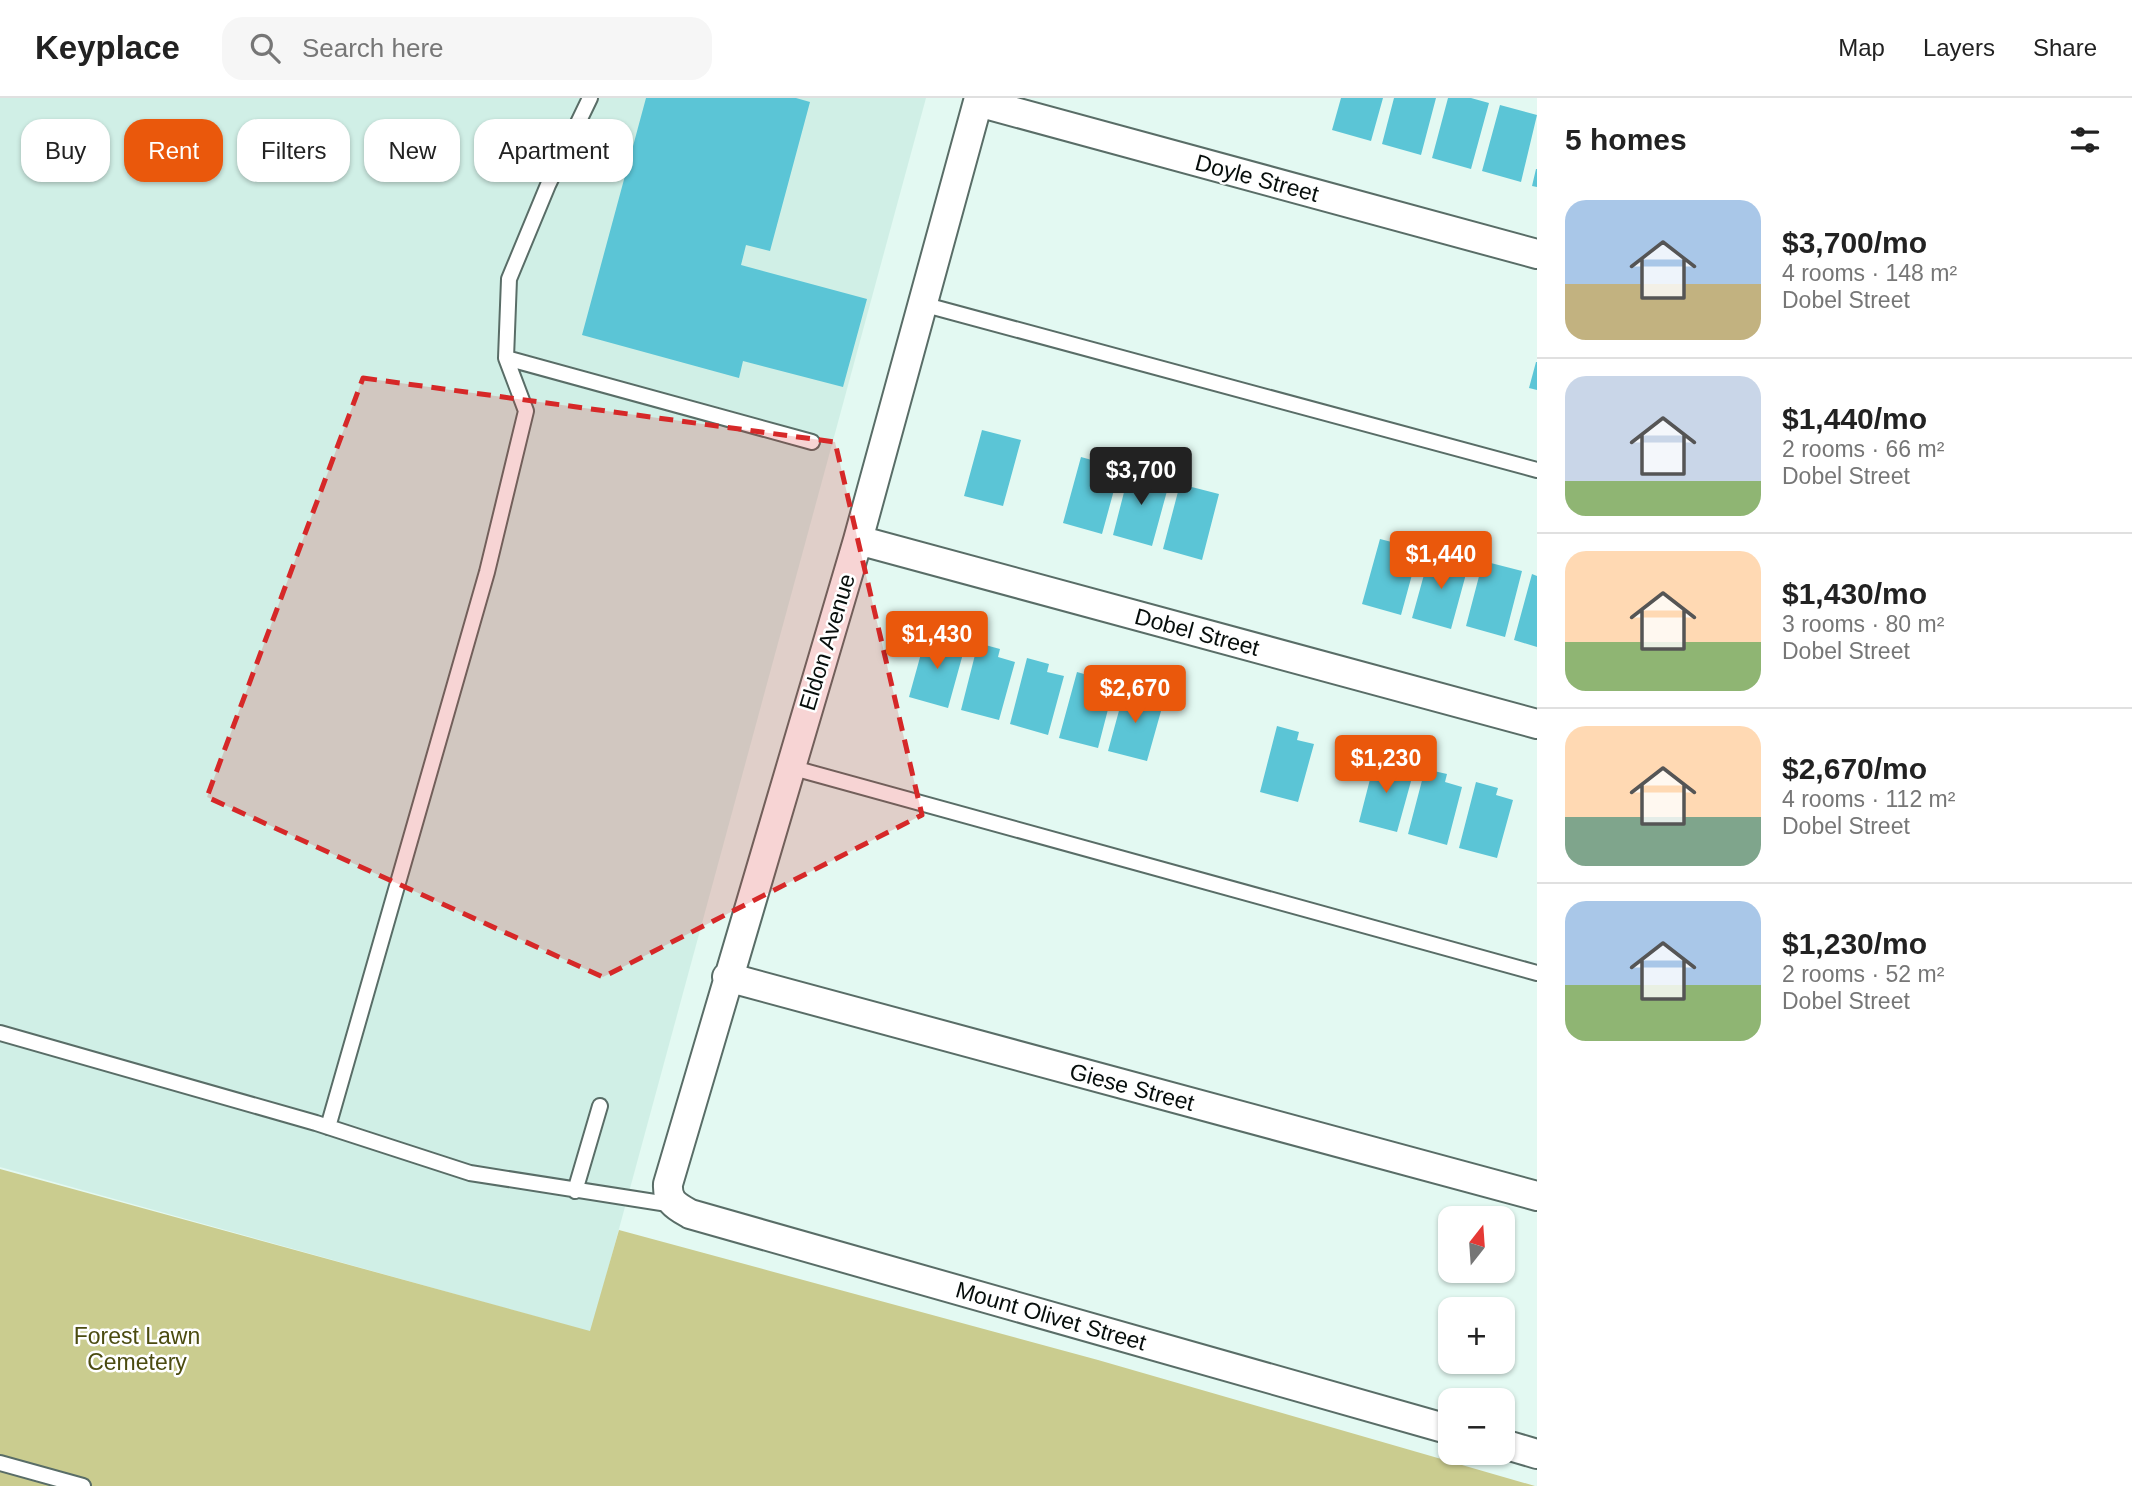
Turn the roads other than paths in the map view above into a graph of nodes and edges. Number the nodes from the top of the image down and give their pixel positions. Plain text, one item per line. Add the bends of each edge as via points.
1 (590, 98) edge
2 (974, 99) edge
3 (1537, 254) edge
4 (922, 304) junction
5 (506, 358) junction
6 (812, 442) dead end
7 (1537, 470) edge
8 (858, 540) junction
9 (1537, 724) edge
10 (790, 766) junction
11 (1537, 973) edge
12 (727, 977) junction
13 (0, 1032) edge
14 (600, 1106) dead end
15 (328, 1127) junction
16 (575, 1192) junction
17 (671, 1195) junction
18 (1537, 1196) edge
19 (1438, 1426) edge
20 (1515, 1448) edge
21 (1537, 1454) edge
22 (0, 1463) edge
23 (83, 1486) edge

1 - 5 lane via 509,279
2 - 3 street, Doyle Street
2 - 4 street, Eldon Avenue
4 - 7 lane
4 - 8 street, Eldon Avenue
5 - 6 lane
5 - 15 lane via 526,411 487,572
8 - 9 street, Dobel Street
8 - 10 street, Eldon Avenue
10 - 11 lane
10 - 12 street, Eldon Avenue
12 - 17 street, Eldon Avenue
12 - 18 street, Giese Street
13 - 15 lane
14 - 16 lane
15 - 16 lane via 470,1173
16 - 17 lane
17 - 19 street, Mount Olivet Street via 703,1218
20 - 21 street
22 - 23 lane

